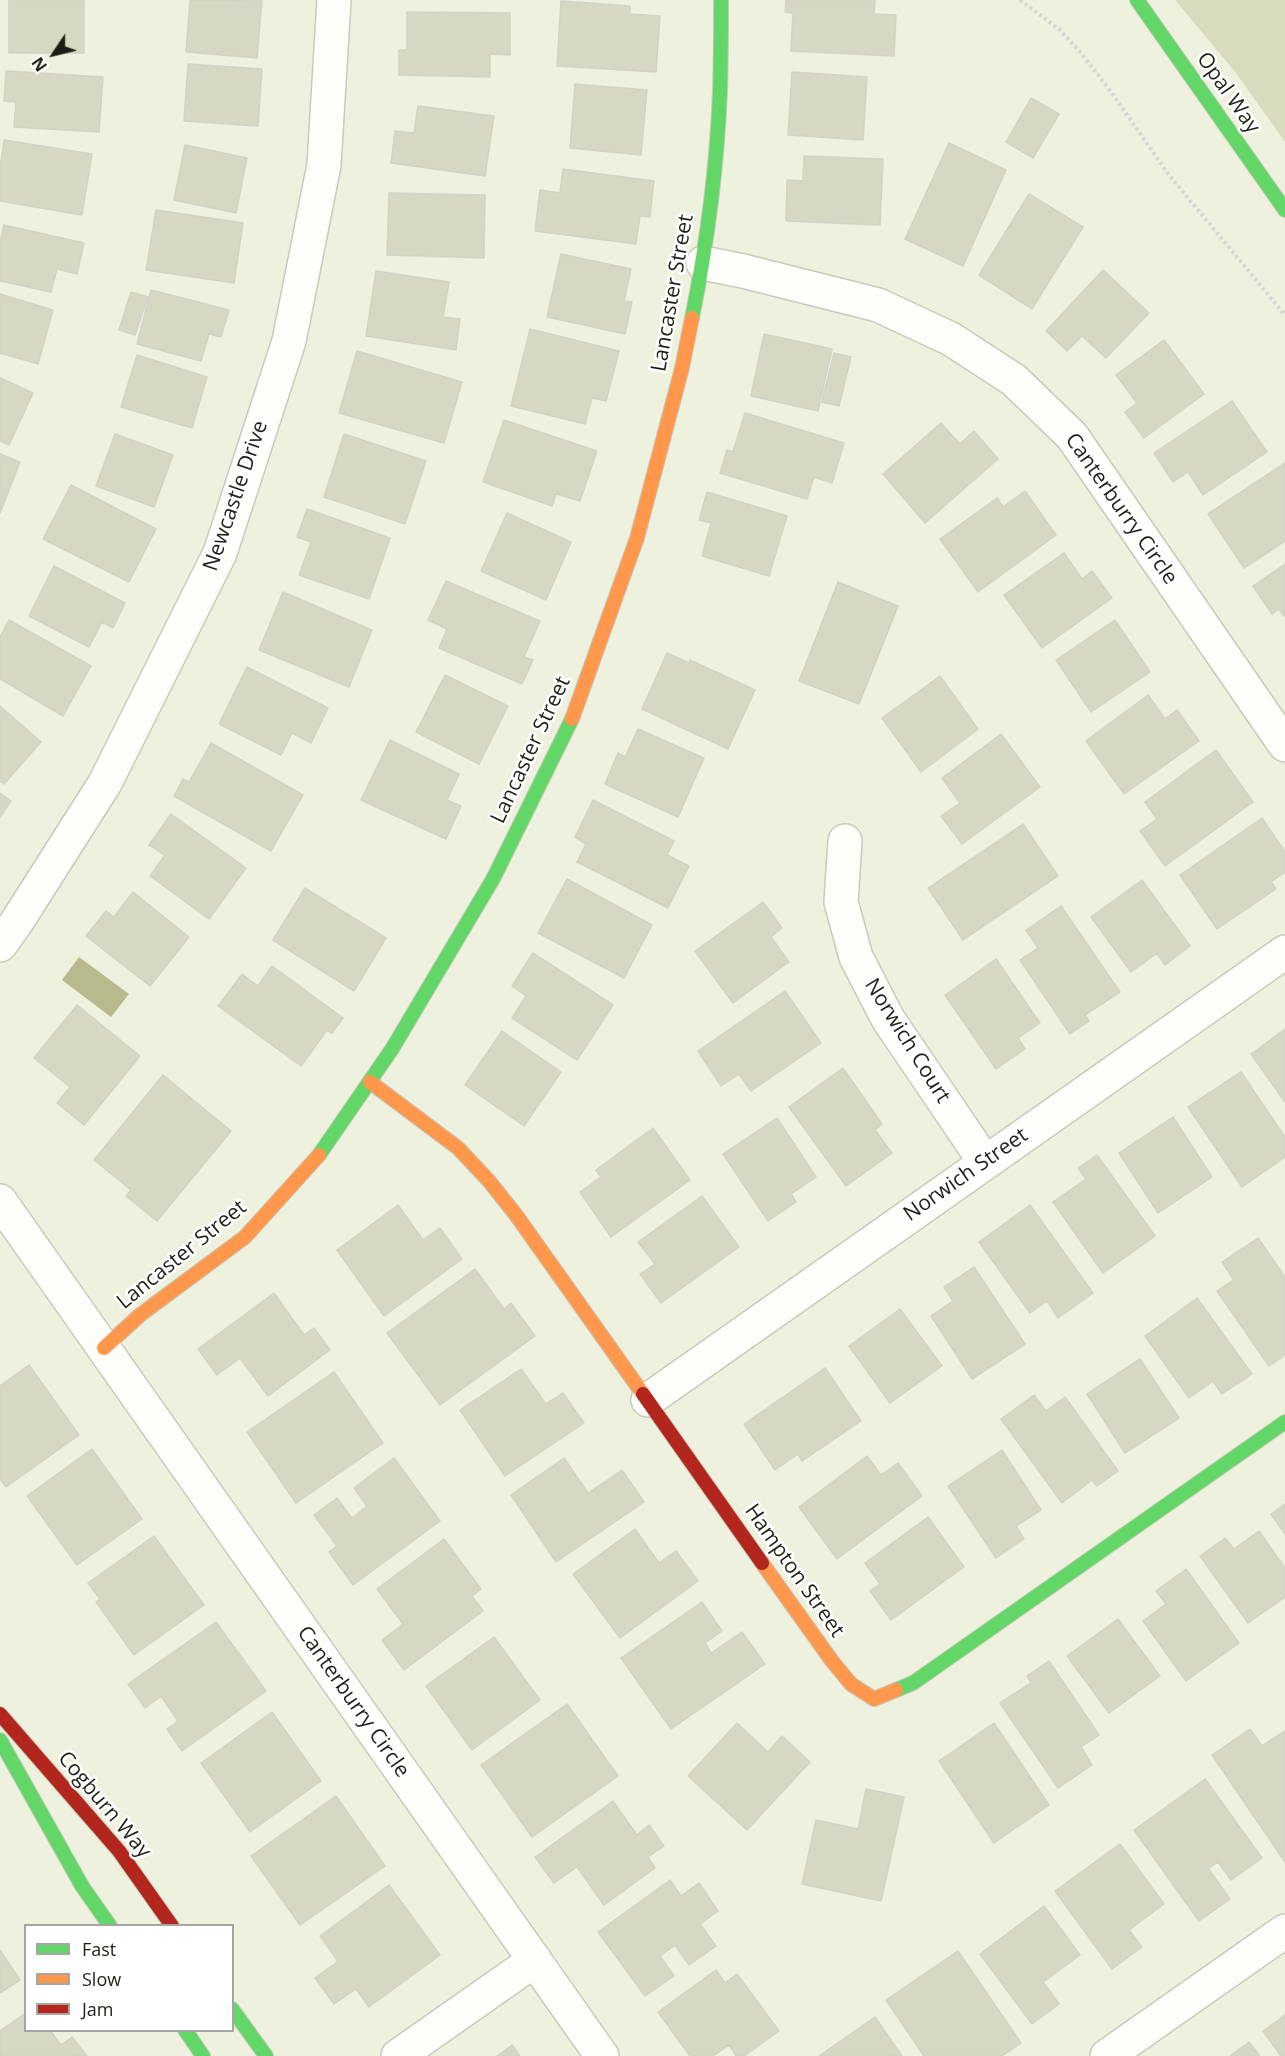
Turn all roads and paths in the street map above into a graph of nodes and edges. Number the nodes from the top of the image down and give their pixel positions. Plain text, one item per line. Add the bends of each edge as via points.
1 (334, 0) edge
2 (721, 0) edge
3 (1020, 0) edge
4 (1137, 0) edge
5 (1285, 210) edge
6 (703, 263) junction
7 (1285, 315) edge
8 (1285, 745) edge
9 (845, 841) dead end
10 (0, 945) edge
11 (1285, 952) edge
12 (370, 1082) junction
13 (985, 1162) junction
14 (0, 1202) edge
15 (104, 1348) junction
16 (648, 1400) junction
17 (1285, 1422) edge
18 (0, 1714) edge
19 (0, 1740) edge
20 (109, 1924) edge
21 (171, 1924) edge
22 (1285, 1931) edge
23 (535, 1960) junction
24 (234, 2012) edge
25 (186, 2032) edge
26 (203, 2056) edge
27 (267, 2056) edge
28 (398, 2056) edge
29 (602, 2056) edge
30 (1107, 2056) edge

1 - 10 street, Newcastle Drive via 324,165 294,318 220,553 105,783
2 - 6 street, Lancaster Street via 720,93
3 - 7 path via 1060,30 1081,53 1169,176
4 - 5 street, Opal Way
6 - 8 street, Canterburry Circle via 878,305 951,339 1014,380 1072,436
6 - 12 street, Lancaster Street via 682,368 636,538 572,720 494,879
9 - 13 street, Norwich Court via 841,902 856,957 888,1019
11 - 13 street, Norwich Street
12 - 15 street, Lancaster Street via 322,1152 245,1237 140,1315
12 - 16 street, Hampton Street via 458,1148 489,1181
13 - 16 street, Norwich Street
14 - 15 street, Canterburry Circle
15 - 23 street, Canterburry Circle
16 - 17 street, Hampton Street via 832,1662 851,1684 874,1699 913,1683
18 - 21 street, Cogburn Way via 119,1851
19 - 20 street via 82,1886
22 - 30 street
23 - 28 street
23 - 29 street, Canterburry Circle
24 - 27 street
25 - 26 street

